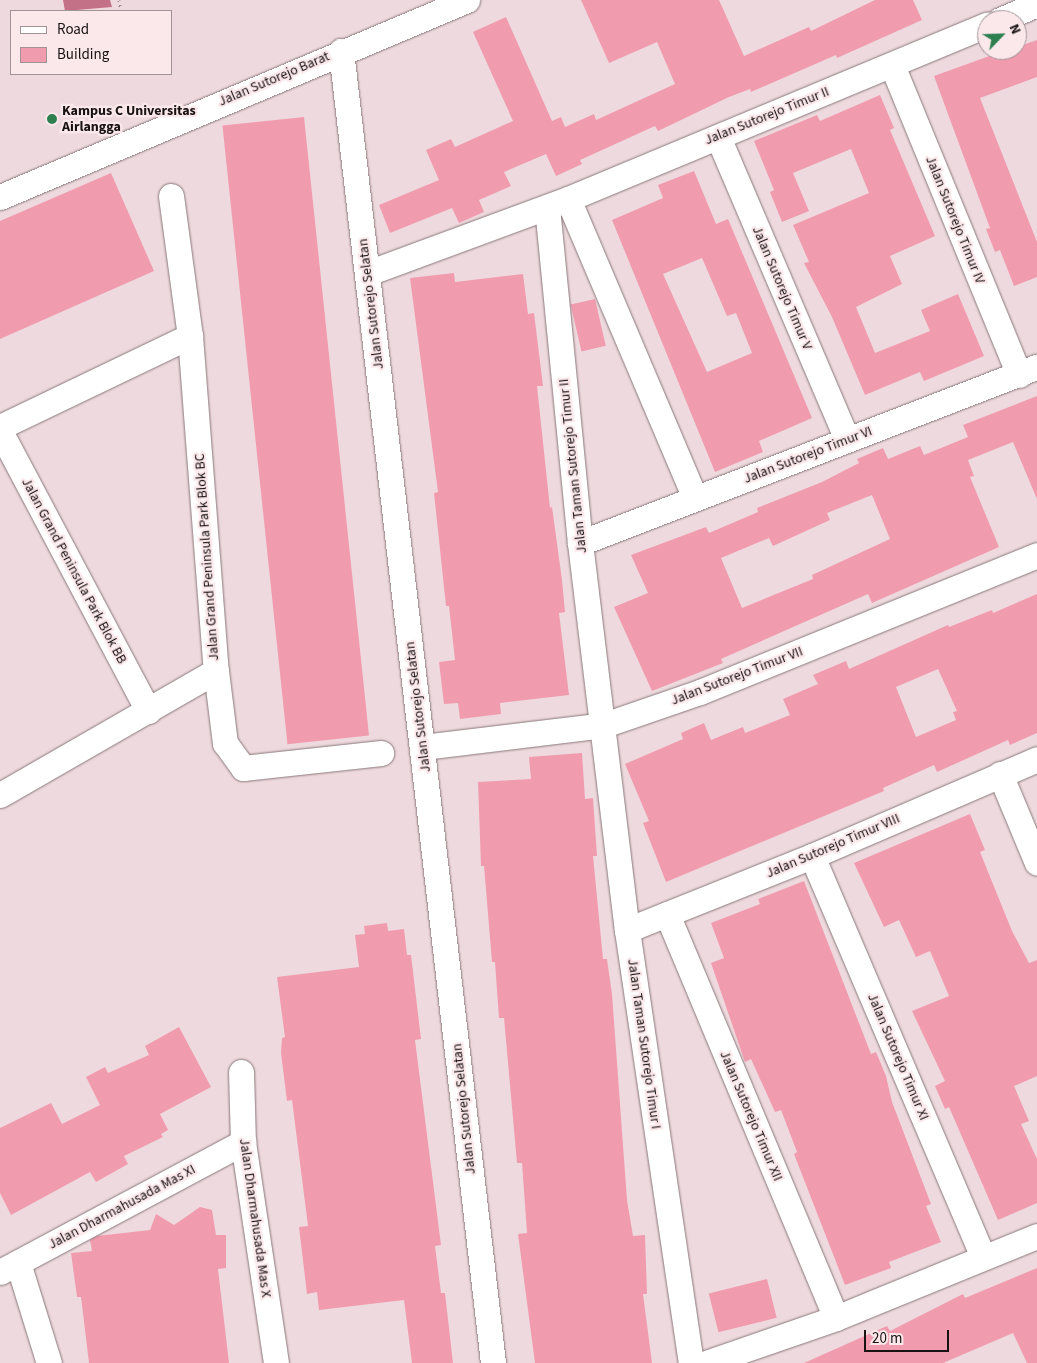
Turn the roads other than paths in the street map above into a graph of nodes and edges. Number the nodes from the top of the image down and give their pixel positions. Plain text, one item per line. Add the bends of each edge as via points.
1 (467, 0) edge
2 (1037, 4) edge
3 (1023, 10) edge
4 (977, 29) edge
5 (341, 51) junction
6 (892, 65) junction
7 (718, 137) junction
8 (171, 196) dead end
9 (0, 197) edge
10 (558, 203) junction
11 (368, 273) junction
12 (190, 336) junction
13 (1028, 371) edge
14 (0, 427) edge
15 (0, 431) edge
16 (847, 440) junction
17 (695, 498) junction
18 (580, 543) junction
19 (1037, 555) edge
20 (216, 670) junction
21 (148, 711) junction
22 (604, 725) junction
23 (423, 747) junction
24 (381, 753) dead end
25 (1037, 759) edge
26 (1000, 774) junction
27 (0, 795) edge
28 (812, 856) junction
29 (1037, 863) edge
30 (667, 914) junction
31 (627, 930) junction
32 (241, 1072) dead end
33 (243, 1142) junction
34 (1037, 1236) edge
35 (983, 1257) junction
36 (9, 1268) edge
37 (836, 1318) junction
38 (49, 1363) edge
39 (276, 1363) edge
40 (493, 1363) edge
41 (691, 1363) edge
42 (706, 1363) edge

1 - 5 street, Jalan Sutorejo Barat
2 - 3 street
4 - 6 street, Jalan Sutorejo Timur II
5 - 9 street, Jalan Sutorejo Barat
5 - 11 street, Jalan Sutorejo Selatan
6 - 7 street, Jalan Sutorejo Timur II
6 - 13 street, Jalan Sutorejo Timur IV
7 - 10 street, Jalan Sutorejo Timur II
7 - 16 street, Jalan Sutorejo Timur V
8 - 12 street, Jalan Grand Peninsula Park Blok BC
10 - 11 street, Jalan Sutorejo Timur II
10 - 17 street
10 - 18 street, Jalan Taman Sutorejo Timur II
11 - 23 street, Jalan Sutorejo Selatan
12 - 14 street
12 - 20 street, Jalan Grand Peninsula Park Blok BC
13 - 16 street, Jalan Sutorejo Timur VI
15 - 21 street, Jalan Grand Peninsula Park Blok BB
16 - 17 street, Jalan Sutorejo Timur VI
17 - 18 street, Jalan Sutorejo Timur VI
18 - 22 street, Jalan Taman Sutorejo Timur II
19 - 22 street, Jalan Sutorejo Timur VII via 700,692
20 - 21 street, Jalan Grand Peninsula Park Blok BC
20 - 24 street via 225,742 242,768
21 - 27 street, Jalan Grand Peninsula Park Blok BC
22 - 23 street, Jalan Sutorejo Timur VII
22 - 31 street, Jalan Taman Sutorejo Timur I
23 - 40 street, Jalan Sutorejo Selatan
25 - 26 street, Jalan Sutorejo Timur VIII
26 - 28 street, Jalan Sutorejo Timur VIII
26 - 29 street
28 - 30 street, Jalan Sutorejo Timur VIII
28 - 35 street, Jalan Sutorejo Timur XI
30 - 31 street, Jalan Sutorejo Timur VIII
30 - 37 street, Jalan Sutorejo Timur XII
31 - 41 street, Jalan Taman Sutorejo Timur I
32 - 33 street, Jalan Dharmahusada Mas X
33 - 36 street, Jalan Dharmahusada Mas XI
33 - 39 street, Jalan Dharmahusada Mas X
34 - 35 street
35 - 37 street
36 - 38 street
37 - 42 street

